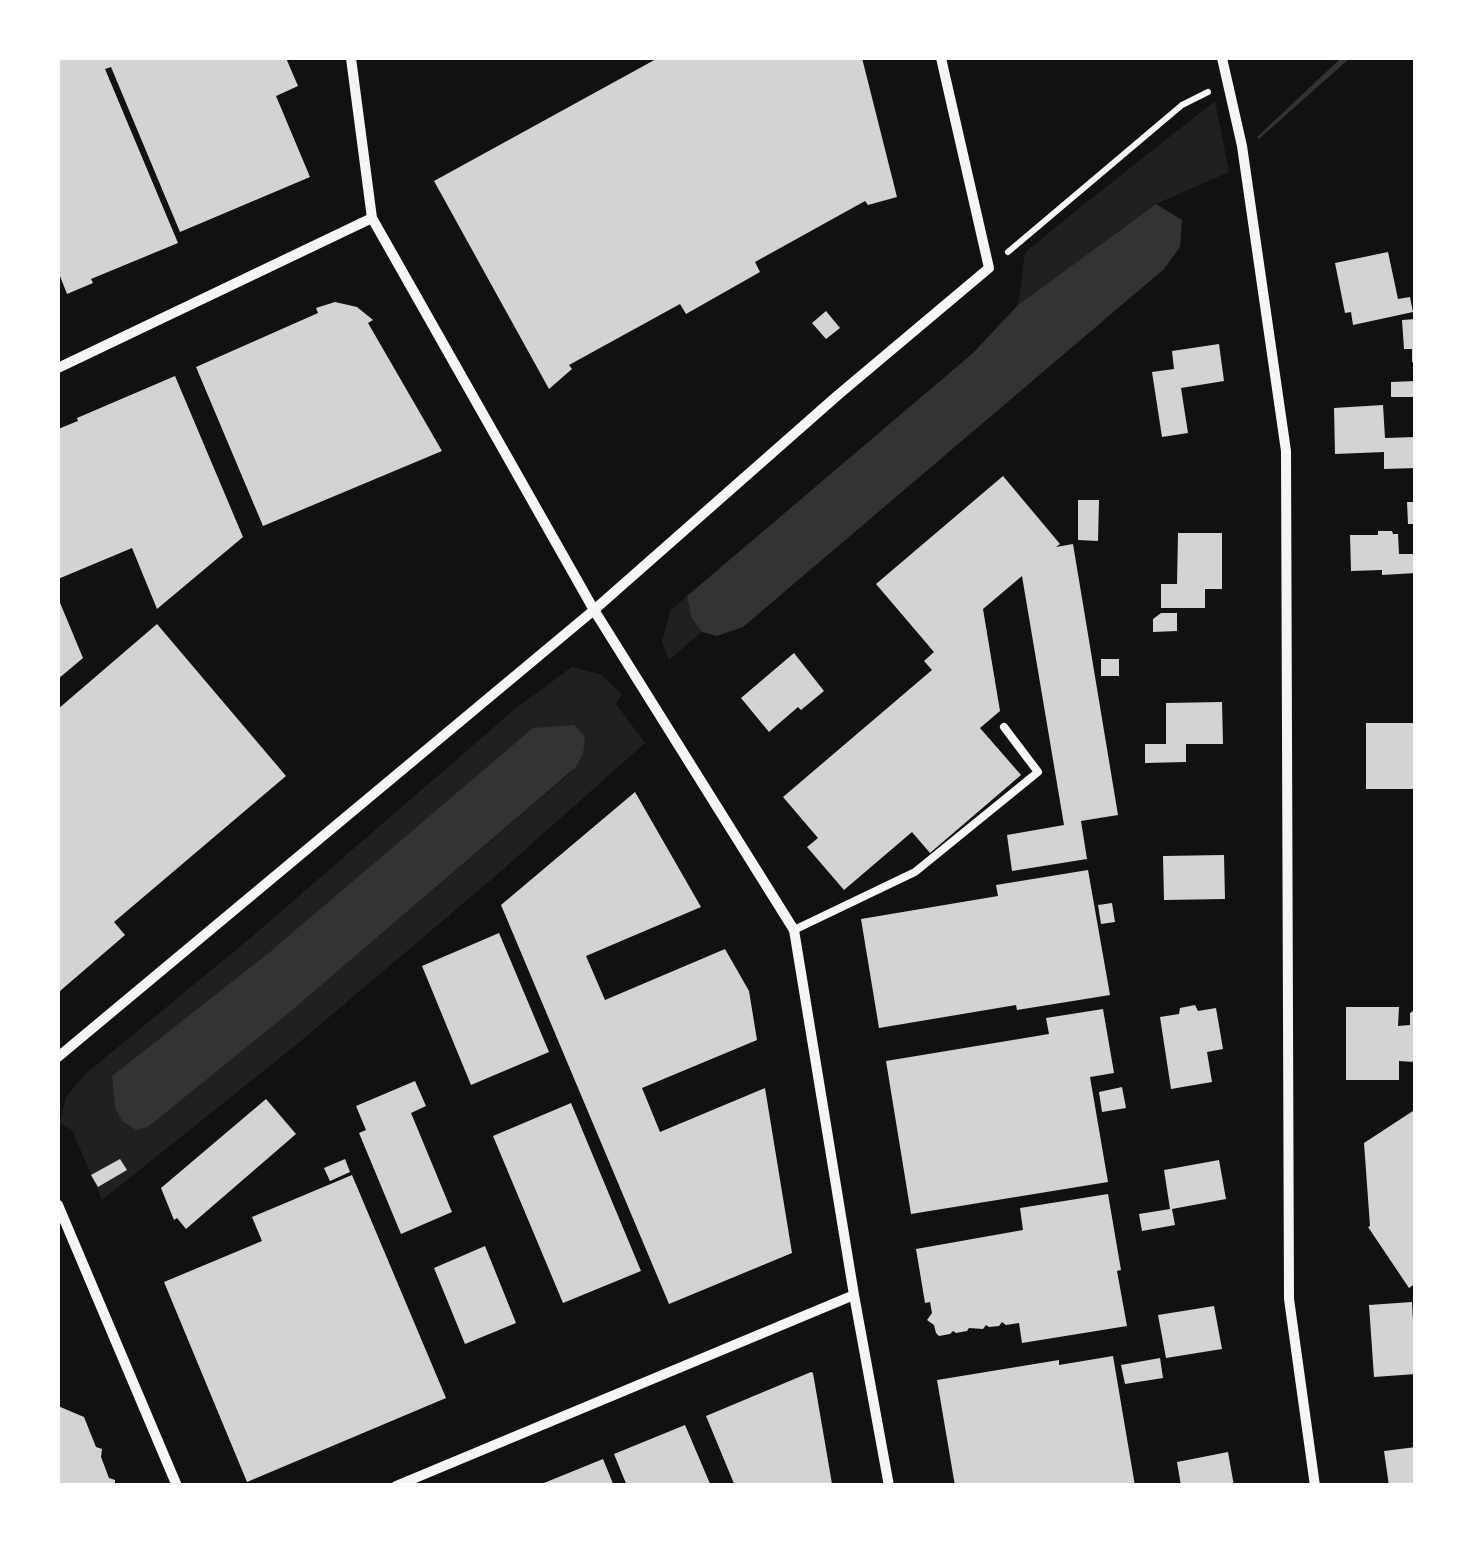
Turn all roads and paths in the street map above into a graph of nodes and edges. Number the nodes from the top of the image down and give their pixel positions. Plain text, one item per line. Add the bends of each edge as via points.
1 (351, 58) edge
2 (941, 58) edge
3 (1222, 58) edge
4 (1228, 83) junction
5 (372, 218) junction
6 (990, 268) junction
7 (58, 368) edge
8 (594, 610) junction
9 (1004, 727) dead end
10 (794, 930) junction
11 (58, 1057) edge
12 (58, 1206) edge
13 (854, 1295) junction
14 (177, 1486) edge
15 (396, 1486) edge
16 (889, 1486) edge
17 (1314, 1486) edge

1 - 5 street
2 - 6 street
3 - 4 street
4 - 6 path via 1182,105
4 - 17 street via 1286,452 1290,1298
5 - 7 street
5 - 8 street
6 - 8 street
8 - 10 street
8 - 11 street
9 - 10 lane via 1038,772 915,872
10 - 13 street
12 - 14 street
13 - 15 street
13 - 16 street

